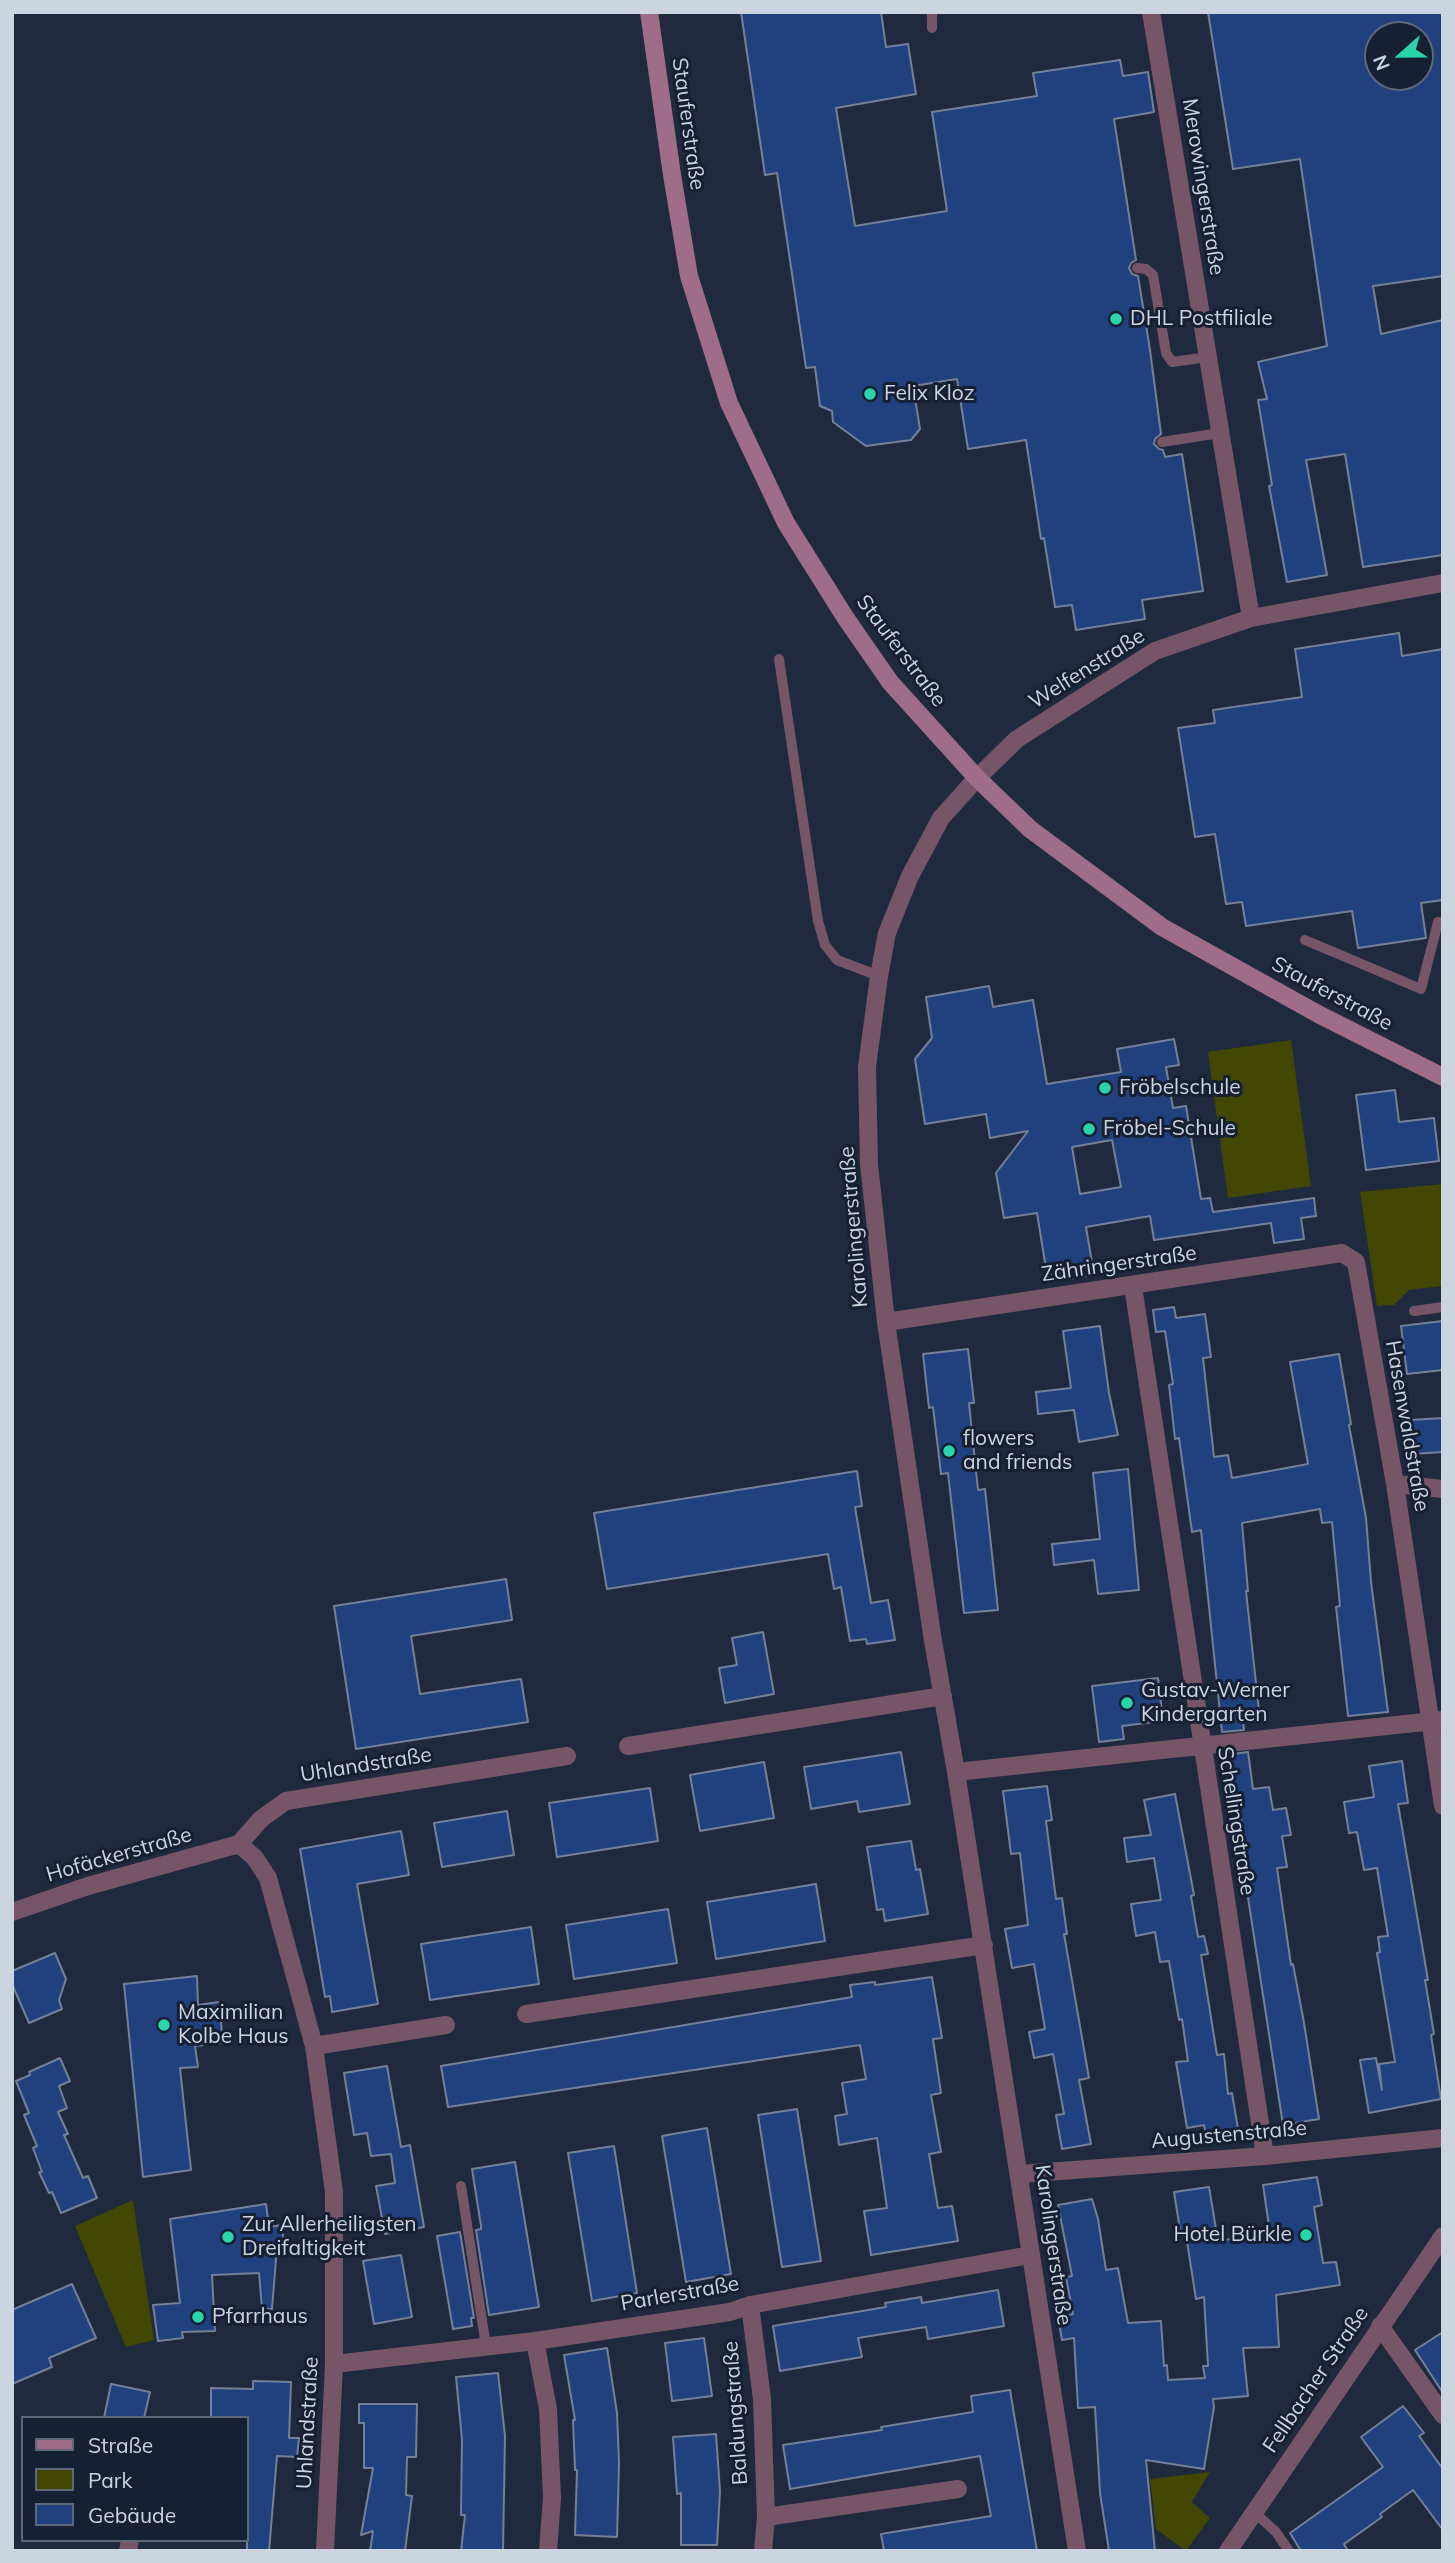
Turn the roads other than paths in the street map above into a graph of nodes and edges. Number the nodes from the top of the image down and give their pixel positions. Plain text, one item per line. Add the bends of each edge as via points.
1 (649, 12) edge
2 (932, 12) edge
3 (1151, 12) edge
4 (932, 28) dead end
5 (1137, 268) dead end
6 (1208, 357) junction
7 (1220, 433) junction
8 (1162, 442) dead end
9 (1443, 583) edge
10 (1251, 618) junction
11 (779, 659) dead end
12 (977, 778) junction
13 (1443, 922) edge
14 (1305, 940) dead end
15 (878, 976) junction
16 (1443, 1077) edge
17 (1356, 1262) joint
18 (1133, 1286) junction
19 (1443, 1307) edge
20 (1414, 1311) dead end
21 (886, 1322) junction
22 (1395, 1483) junction
23 (1443, 1489) edge
24 (943, 1696) junction
25 (1436, 1721) edge
26 (628, 1746) dead end
27 (1202, 1747) junction
28 (567, 1756) dead end
29 (956, 1772) junction
30 (1443, 1806) edge
31 (239, 1844) junction
32 (12, 1912) edge
33 (984, 1945) junction
34 (526, 2014) dead end
35 (446, 2025) dead end
36 (314, 2046) junction
37 (1443, 2138) edge
38 (1265, 2156) junction
39 (1019, 2174) junction
40 (461, 2186) dead end
41 (1443, 2236) edge
42 (1030, 2255) junction
43 (750, 2305) junction
44 (1380, 2326) junction
45 (535, 2340) junction
46 (486, 2346) junction
47 (334, 2364) junction
48 (1443, 2415) edge
49 (958, 2489) dead end
50 (1254, 2512) junction
51 (766, 2517) junction
52 (325, 2551) edge
53 (548, 2551) edge
54 (763, 2551) edge
55 (1077, 2551) edge
56 (1228, 2551) edge
57 (1289, 2551) edge

1 - 12 main road, Stauferstraße via 689,276 729,403 786,523 845,617 890,682
2 - 4 lane
3 - 6 street, Merowingerstraße
5 - 6 lane via 1153,275 1166,353 1172,362
6 - 7 street, Merowingerstraße
7 - 8 lane
7 - 10 street, Merowingerstraße
9 - 10 street, Welfenstraße
10 - 12 street, Welfenstraße via 1155,651 1017,739
11 - 15 lane via 825,945 837,960
12 - 15 street, Karolingerstraße via 941,818 910,876 887,933
12 - 16 main road, Stauferstraße via 1030,829 1162,927
13 - 14 lane via 1438,922 1421,989
15 - 21 street, Karolingerstraße via 867,1067 869,1164
17 - 18 street, Zähringerstraße via 1342,1253
17 - 22 street, Hasenwaldstraße
18 - 21 street, Zähringerstraße
18 - 27 street, Schellingstraße
19 - 20 lane
21 - 24 street, Karolingerstraße
22 - 23 street
22 - 25 street, Hasenwaldstraße
24 - 26 street
24 - 29 street, Karolingerstraße
25 - 27 street
25 - 30 street, Hasenwaldstraße
27 - 29 street
27 - 38 street, Schellingstraße
28 - 31 street, Uhlandstraße via 286,1801 261,1819
29 - 33 street, Karolingerstraße
31 - 32 street, Hofäckerstraße
31 - 36 street, Uhlandstraße via 268,1878
33 - 34 street
33 - 39 street, Karolingerstraße
35 - 36 street
36 - 47 street, Uhlandstraße via 334,2192
37 - 38 street, Augustenstraße
38 - 39 street, Augustenstraße
39 - 42 street, Karolingerstraße
40 - 46 lane
41 - 44 street, Fellbacher Straße
42 - 43 street, Parlerstraße
42 - 55 street, Karolingerstraße
43 - 45 street, Parlerstraße via 730,2312
43 - 51 street, Baldungstraße via 762,2399
44 - 48 street
44 - 50 street, Fellbacher Straße
45 - 46 street, Parlerstraße
45 - 53 street via 548,2409 552,2498
46 - 47 street, Parlerstraße
47 - 52 street, Uhlandstraße
49 - 51 street
50 - 56 street, Fellbacher Straße
50 - 57 lane
51 - 54 street, Baldungstraße

